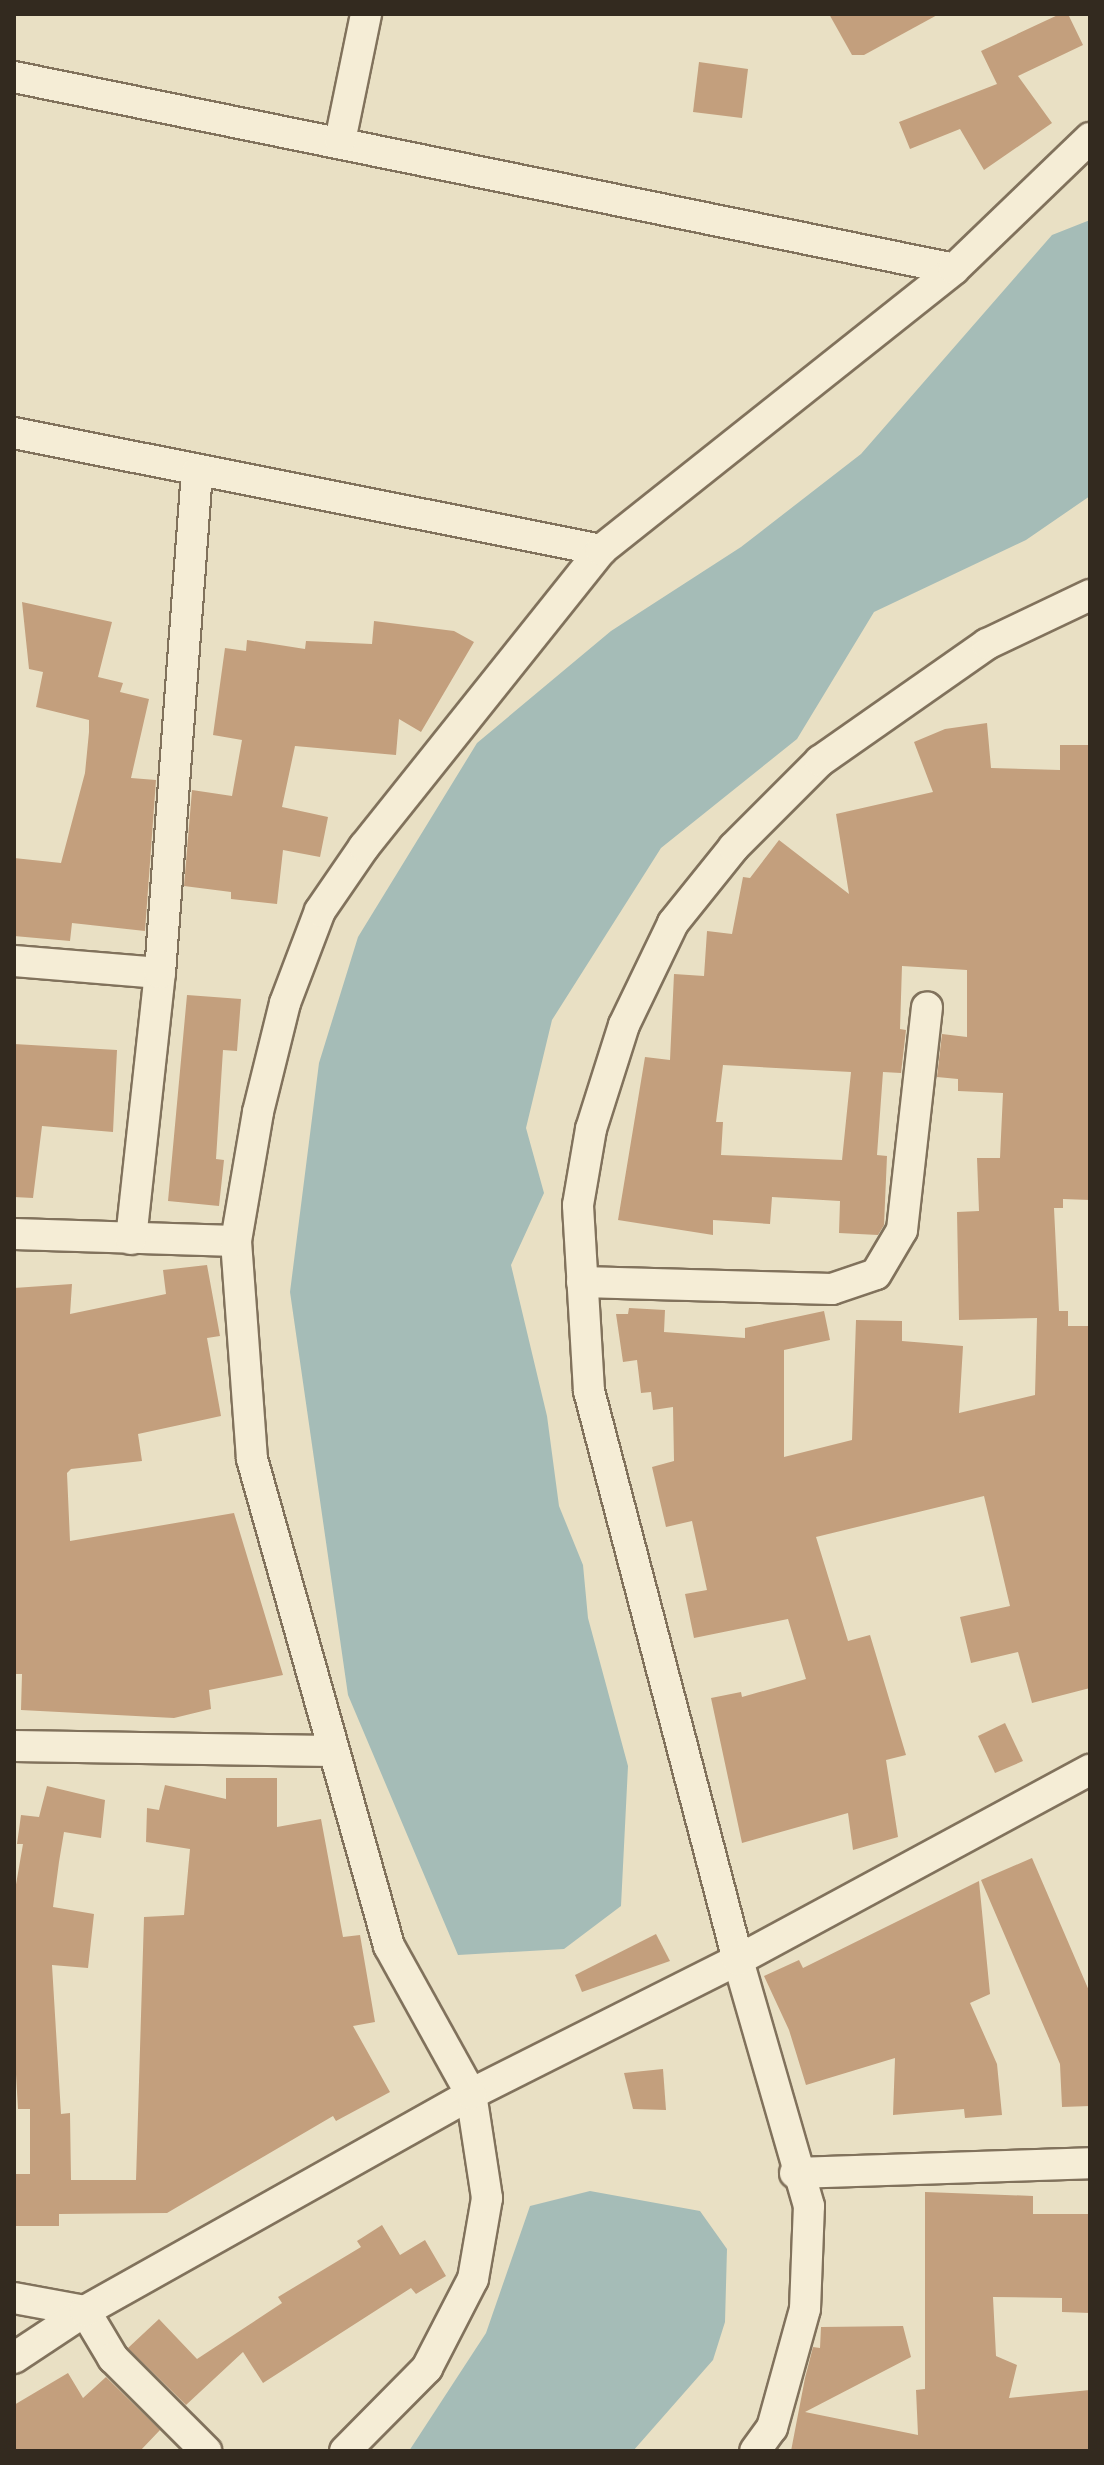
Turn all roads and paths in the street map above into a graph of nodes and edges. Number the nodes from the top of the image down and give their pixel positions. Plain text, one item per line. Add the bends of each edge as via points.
1 (366, 14) edge
2 (14, 77) edge
3 (1090, 138) edge
4 (340, 141) junction
5 (954, 269) junction
6 (14, 433) edge
7 (197, 472) junction
8 (601, 550) junction
9 (1090, 595) edge
10 (14, 961) edge
11 (160, 973) junction
12 (927, 1007) dead end
13 (14, 1234) edge
14 (131, 1239) junction
15 (236, 1241) junction
16 (582, 1282) junction
17 (14, 1746) edge
18 (331, 1751) junction
19 (1090, 1770) edge
20 (738, 1960) junction
21 (471, 2094) junction
22 (1090, 2163) edge
23 (795, 2173) junction
24 (14, 2298) edge
25 (85, 2311) junction
26 (14, 2358) edge
27 (206, 2451) edge
28 (345, 2451) edge
29 (755, 2451) edge

1 - 4 street
2 - 4 street
3 - 5 street
4 - 5 street
5 - 8 street
6 - 7 street
7 - 8 street
7 - 11 street
8 - 15 street via 364,847 320,911 285,1003 258,1112
9 - 16 street via 987,644 820,761 734,847 673,923 624,1025 591,1129 578,1205
10 - 11 street
11 - 14 street
12 - 16 street via 902,1230 876,1274 832,1289
13 - 14 street
14 - 15 street
15 - 18 street via 252,1459
16 - 20 street via 589,1391
17 - 18 street
18 - 21 street via 389,1946
19 - 20 street
20 - 21 street
20 - 23 street
21 - 25 street
21 - 28 street via 487,2198 473,2279 427,2368
22 - 23 street
23 - 29 street via 809,2206 805,2309 772,2428
24 - 25 street
25 - 26 street
25 - 27 street via 113,2358

